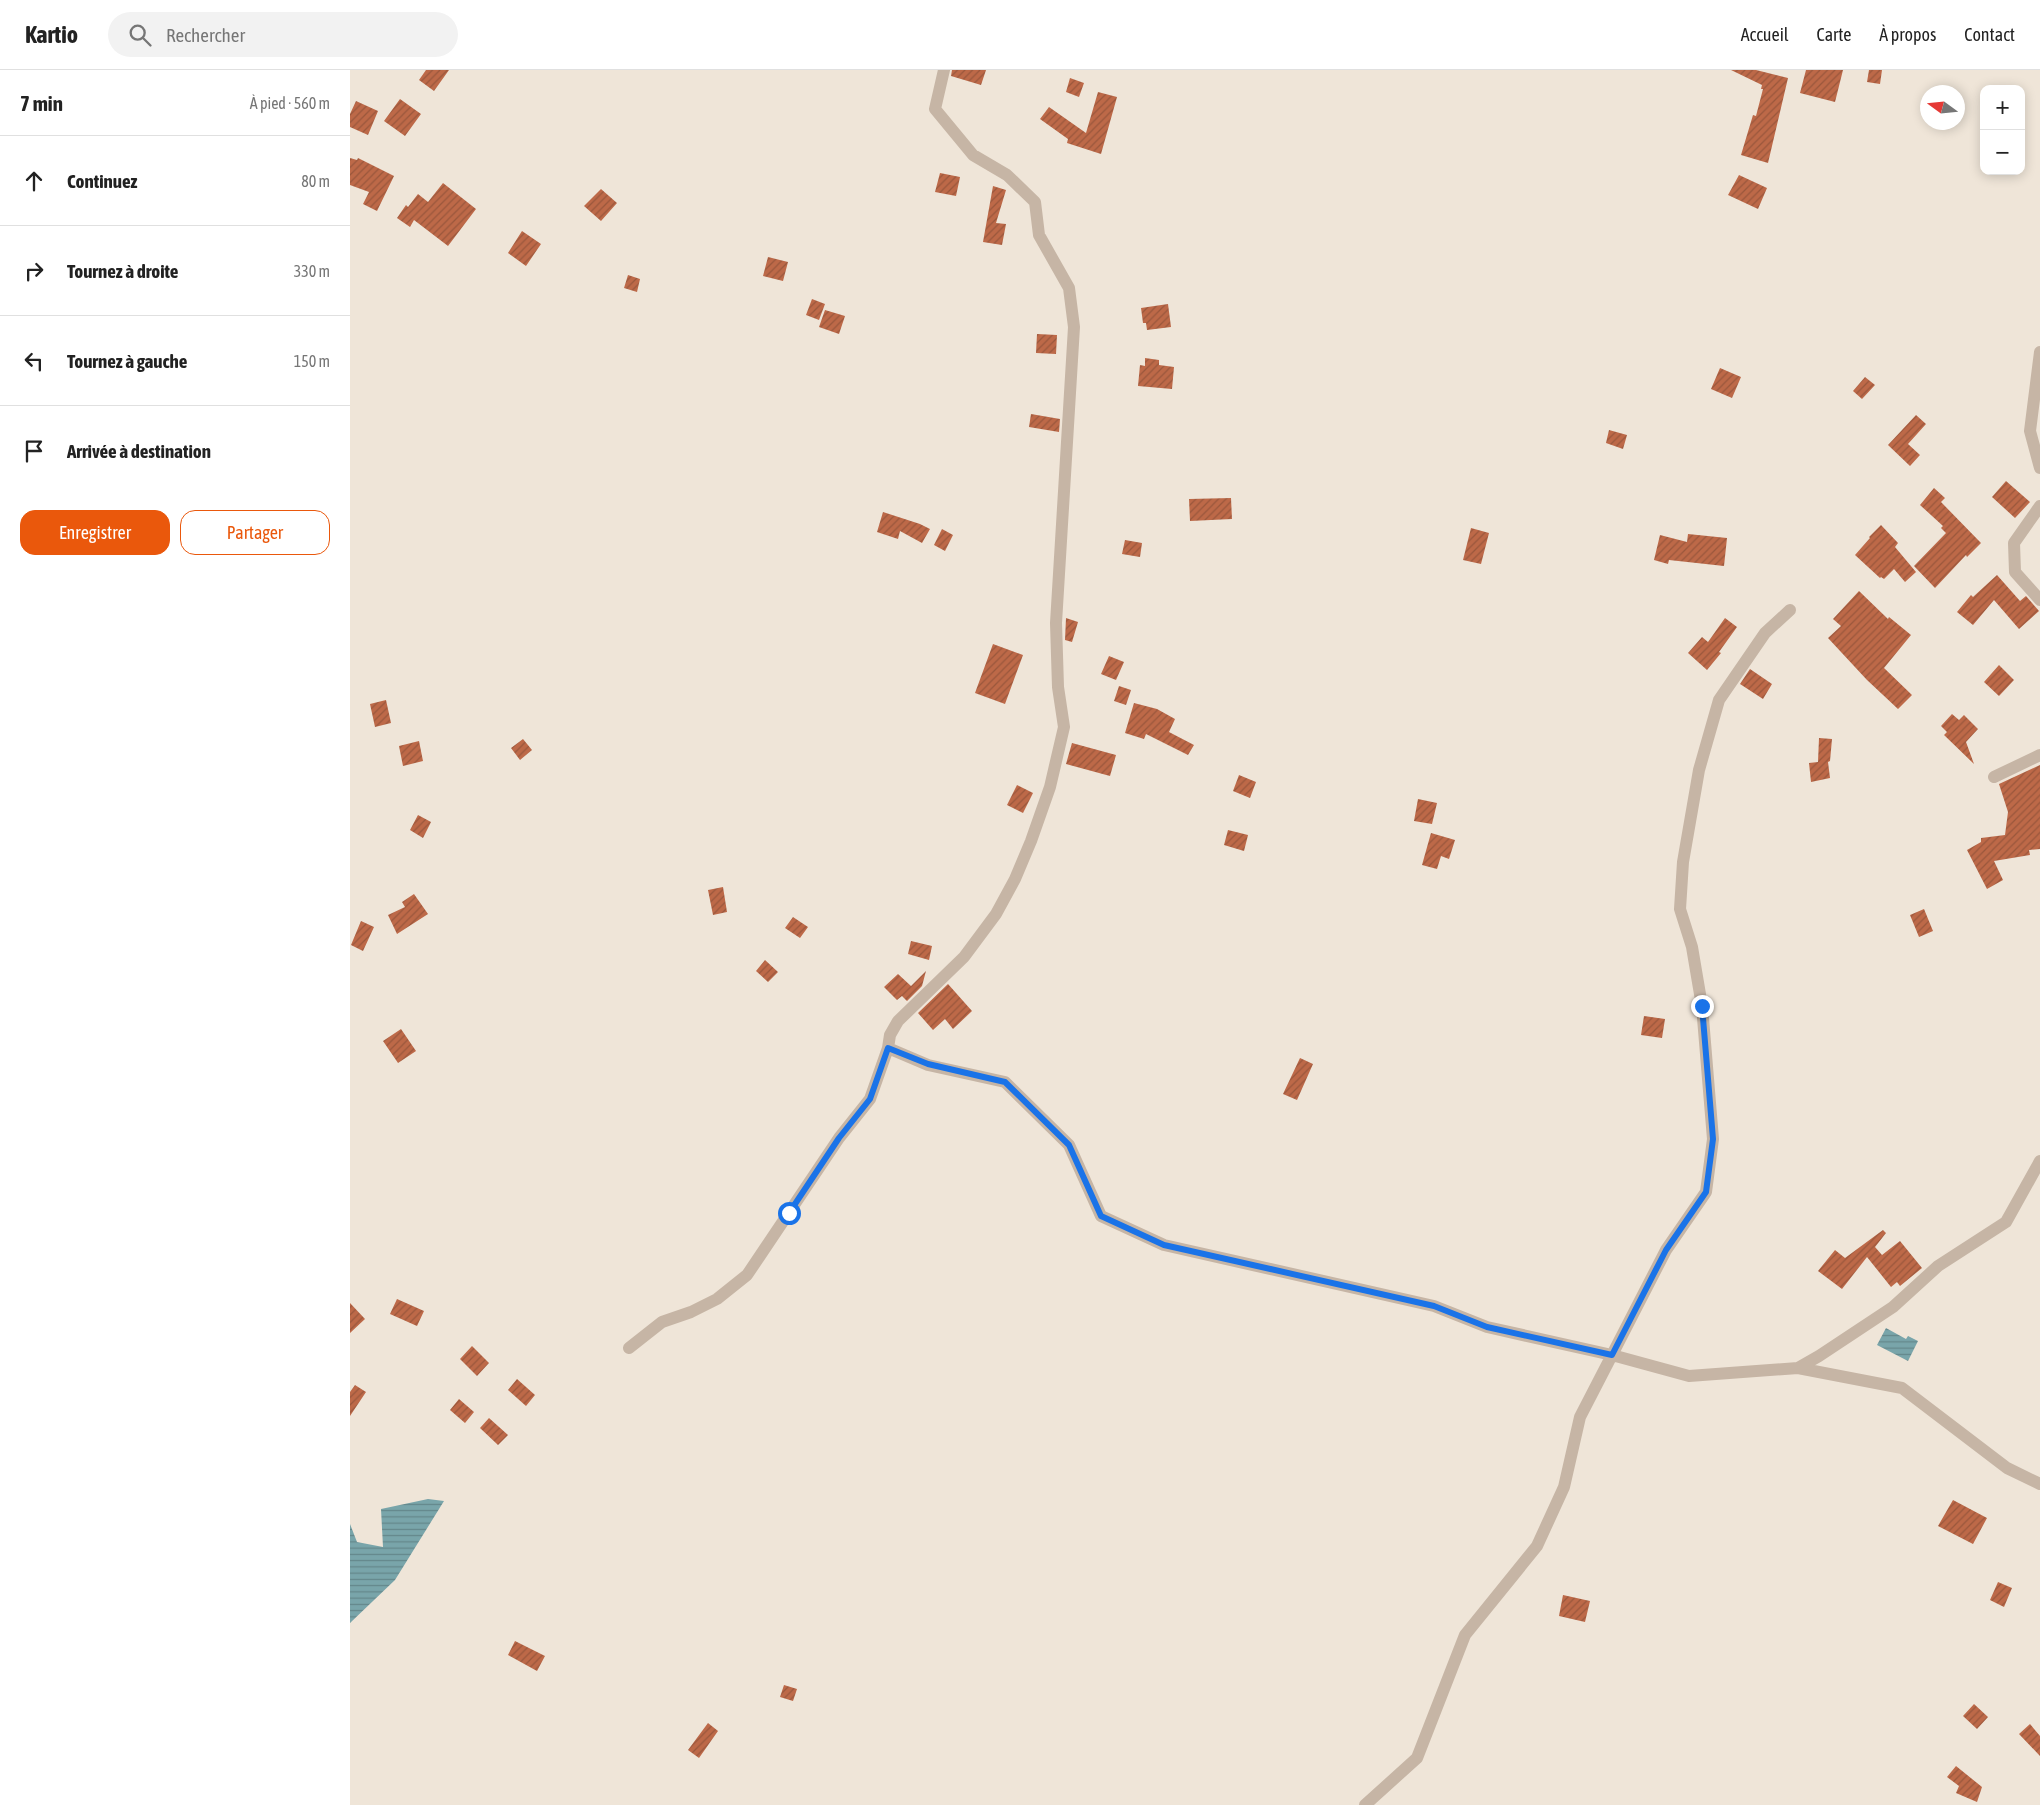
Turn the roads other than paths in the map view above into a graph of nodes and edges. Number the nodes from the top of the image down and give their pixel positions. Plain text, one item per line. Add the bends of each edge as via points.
1 (944, 70) edge
2 (2040, 352) edge
3 (2040, 468) edge
4 (2040, 506) edge
5 (2040, 600) edge
6 (1790, 610) dead end
7 (2040, 755) edge
8 (1994, 777) dead end
9 (888, 1048) junction
10 (2040, 1161) edge
11 (629, 1348) dead end
12 (1612, 1355) junction
13 (1798, 1368) junction
14 (2040, 1484) edge
15 (1365, 1805) edge

1 - 9 street via 935,109 973,154 1007,175 1035,202 1039,235 1069,288 1074,328 1073,355 1056,623 1058,687 1064,727 1050,787 1031,841 996,914 964,956 898,1020
2 - 3 street via 2030,431
4 - 5 street via 2014,542 2016,572
6 - 12 street via 1764,633 1719,700 1699,770 1683,862 1680,909 1692,947 1702,1006 1713,1139 1706,1192 1666,1250
7 - 8 street
9 - 11 street via 870,1099 839,1138 747,1276 717,1299 662,1322
9 - 12 street via 928,1064 1005,1082 1069,1145 1101,1216 1164,1245 1434,1306 1487,1327
10 - 13 street via 2006,1222 1938,1266 1893,1307
12 - 13 street via 1689,1376
12 - 15 street via 1580,1416 1564,1487 1537,1546 1465,1635 1417,1758
13 - 14 street via 1902,1388 2007,1468

